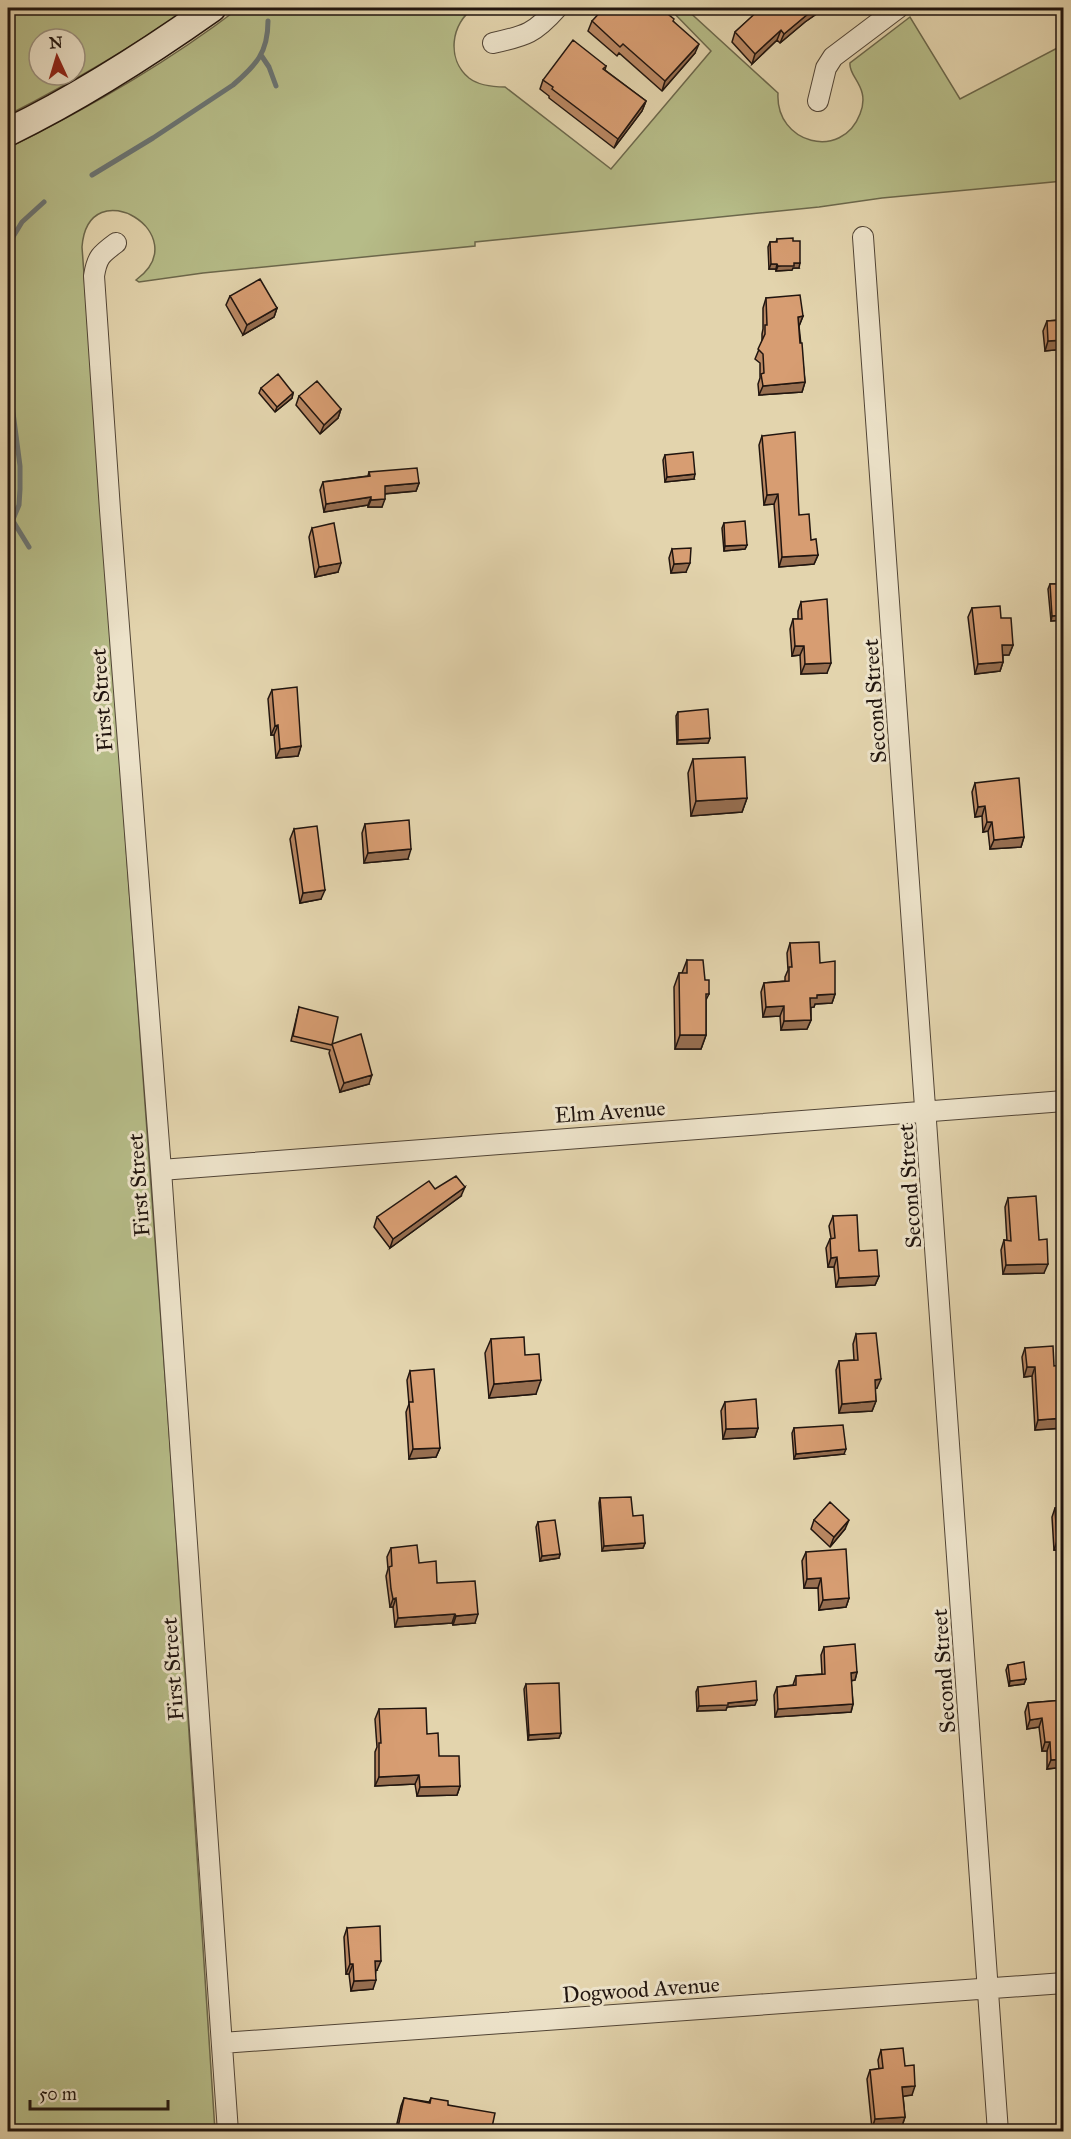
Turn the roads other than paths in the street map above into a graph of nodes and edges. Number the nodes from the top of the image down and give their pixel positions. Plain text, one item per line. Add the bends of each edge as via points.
1 (212, 8) edge
2 (557, 8) edge
3 (898, 8) edge
4 (493, 43) dead end
5 (818, 101) dead end
6 (8, 132) edge
7 (862, 237) dead end
8 (116, 243) dead end
9 (1064, 1101) edge
10 (928, 1111) junction
11 (161, 1170) junction
12 (1064, 1983) edge
13 (988, 1988) junction
14 (222, 2043) junction
15 (228, 2132) edge
16 (998, 2132) edge

1 - 6 main road via 114,74
2 - 4 street via 528,35
3 - 5 street via 833,57 826,68
7 - 10 street, Second Street
8 - 11 street, First Street via 100,257 94,276
9 - 10 street, Elm Avenue
10 - 11 street, Elm Avenue
10 - 13 street, Second Street
11 - 14 street, First Street
12 - 13 street, Dogwood Avenue
13 - 14 street, Dogwood Avenue
13 - 16 street, Second Street
14 - 15 street, First Street

